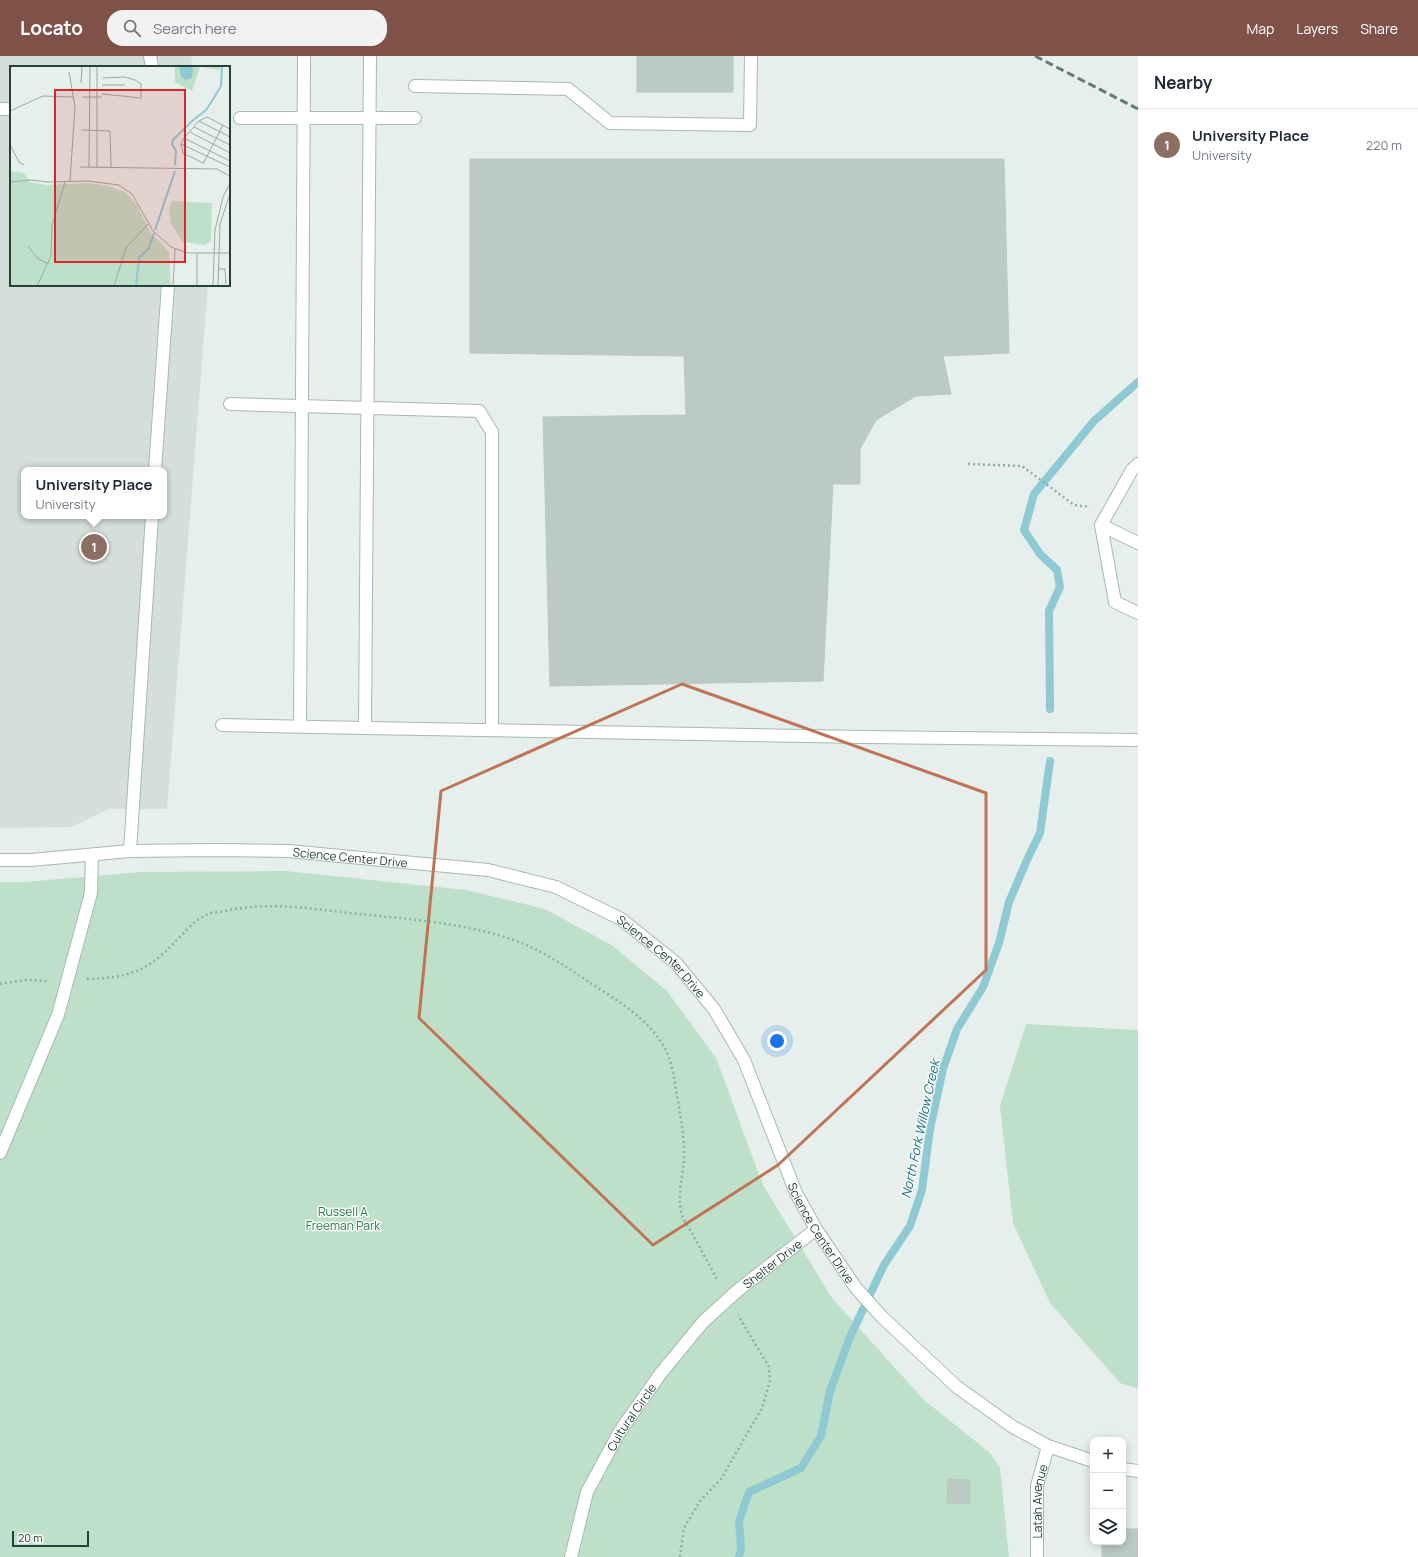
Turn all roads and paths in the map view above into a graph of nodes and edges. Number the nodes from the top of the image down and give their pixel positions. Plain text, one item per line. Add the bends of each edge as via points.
1 (150, 56) edge
2 (304, 56) edge
3 (370, 56) edge
4 (751, 56) edge
5 (152, 66) edge
6 (415, 86) dead end
7 (240, 118) dead end
8 (304, 118) junction
9 (369, 118) junction
10 (415, 118) dead end
11 (168, 286) edge
12 (230, 404) dead end
13 (302, 406) junction
14 (367, 408) junction
15 (968, 464) dead end
16 (155, 467) edge
17 (1136, 470) edge
18 (1092, 507) dead end
19 (152, 519) edge
20 (1101, 525) junction
21 (1138, 543) edge
22 (1138, 613) edge
23 (222, 724) dead end
24 (300, 726) junction
25 (365, 728) junction
26 (492, 730) junction
27 (1138, 740) edge
28 (130, 851) junction
29 (92, 855) junction
30 (0, 860) edge
31 (85, 980) dead end
32 (48, 981) dead end
33 (0, 984) edge
34 (0, 1153) edge
35 (816, 1228) junction
36 (720, 1285) dead end
37 (728, 1299) joint
38 (736, 1311) dead end
39 (1048, 1446) junction
40 (1090, 1460) edge
41 (1126, 1470) edge
42 (1138, 1472) edge
43 (572, 1557) edge
44 (680, 1557) edge
45 (1037, 1557) edge

1 - 5 street
2 - 8 street
3 - 9 street
4 - 6 street via 750,125 610,123 568,89
7 - 8 street
8 - 9 street
8 - 13 street
9 - 10 street
9 - 14 street
11 - 16 street
12 - 13 street
13 - 14 street
13 - 24 street
14 - 25 street
14 - 26 street via 479,412 492,432
15 - 18 path via 1019,465 1074,505
17 - 20 street
19 - 28 street
20 - 21 street
20 - 22 street via 1115,602
23 - 24 street
24 - 25 street
25 - 26 street
26 - 27 street
28 - 29 street, Science Center Drive
28 - 35 street, Science Center Drive via 289,851 488,870 556,887 621,919 676,963 714,1009 744,1060 796,1193
29 - 30 street, Science Center Drive
29 - 34 street via 91,893 58,1015
31 - 36 path via 133,974 151,965 191,925 207,915 254,906 284,906 457,927 522,943 552,957 641,1019 658,1038 668,1056 675,1080 684,1134 680,1194 682,1215
32 - 33 path via 24,980
35 - 37 street, Shelter Drive
35 - 39 street, Science Center Drive via 856,1288 882,1317 957,1386 1013,1427
37 - 43 street, Cultural Circle via 703,1322 666,1367 620,1431 587,1492
38 - 44 path via 769,1367 770,1381 762,1408 721,1479 700,1501 684,1528
39 - 40 street, Science Center Drive
39 - 45 street, Latah Avenue via 1037,1486
41 - 42 street

